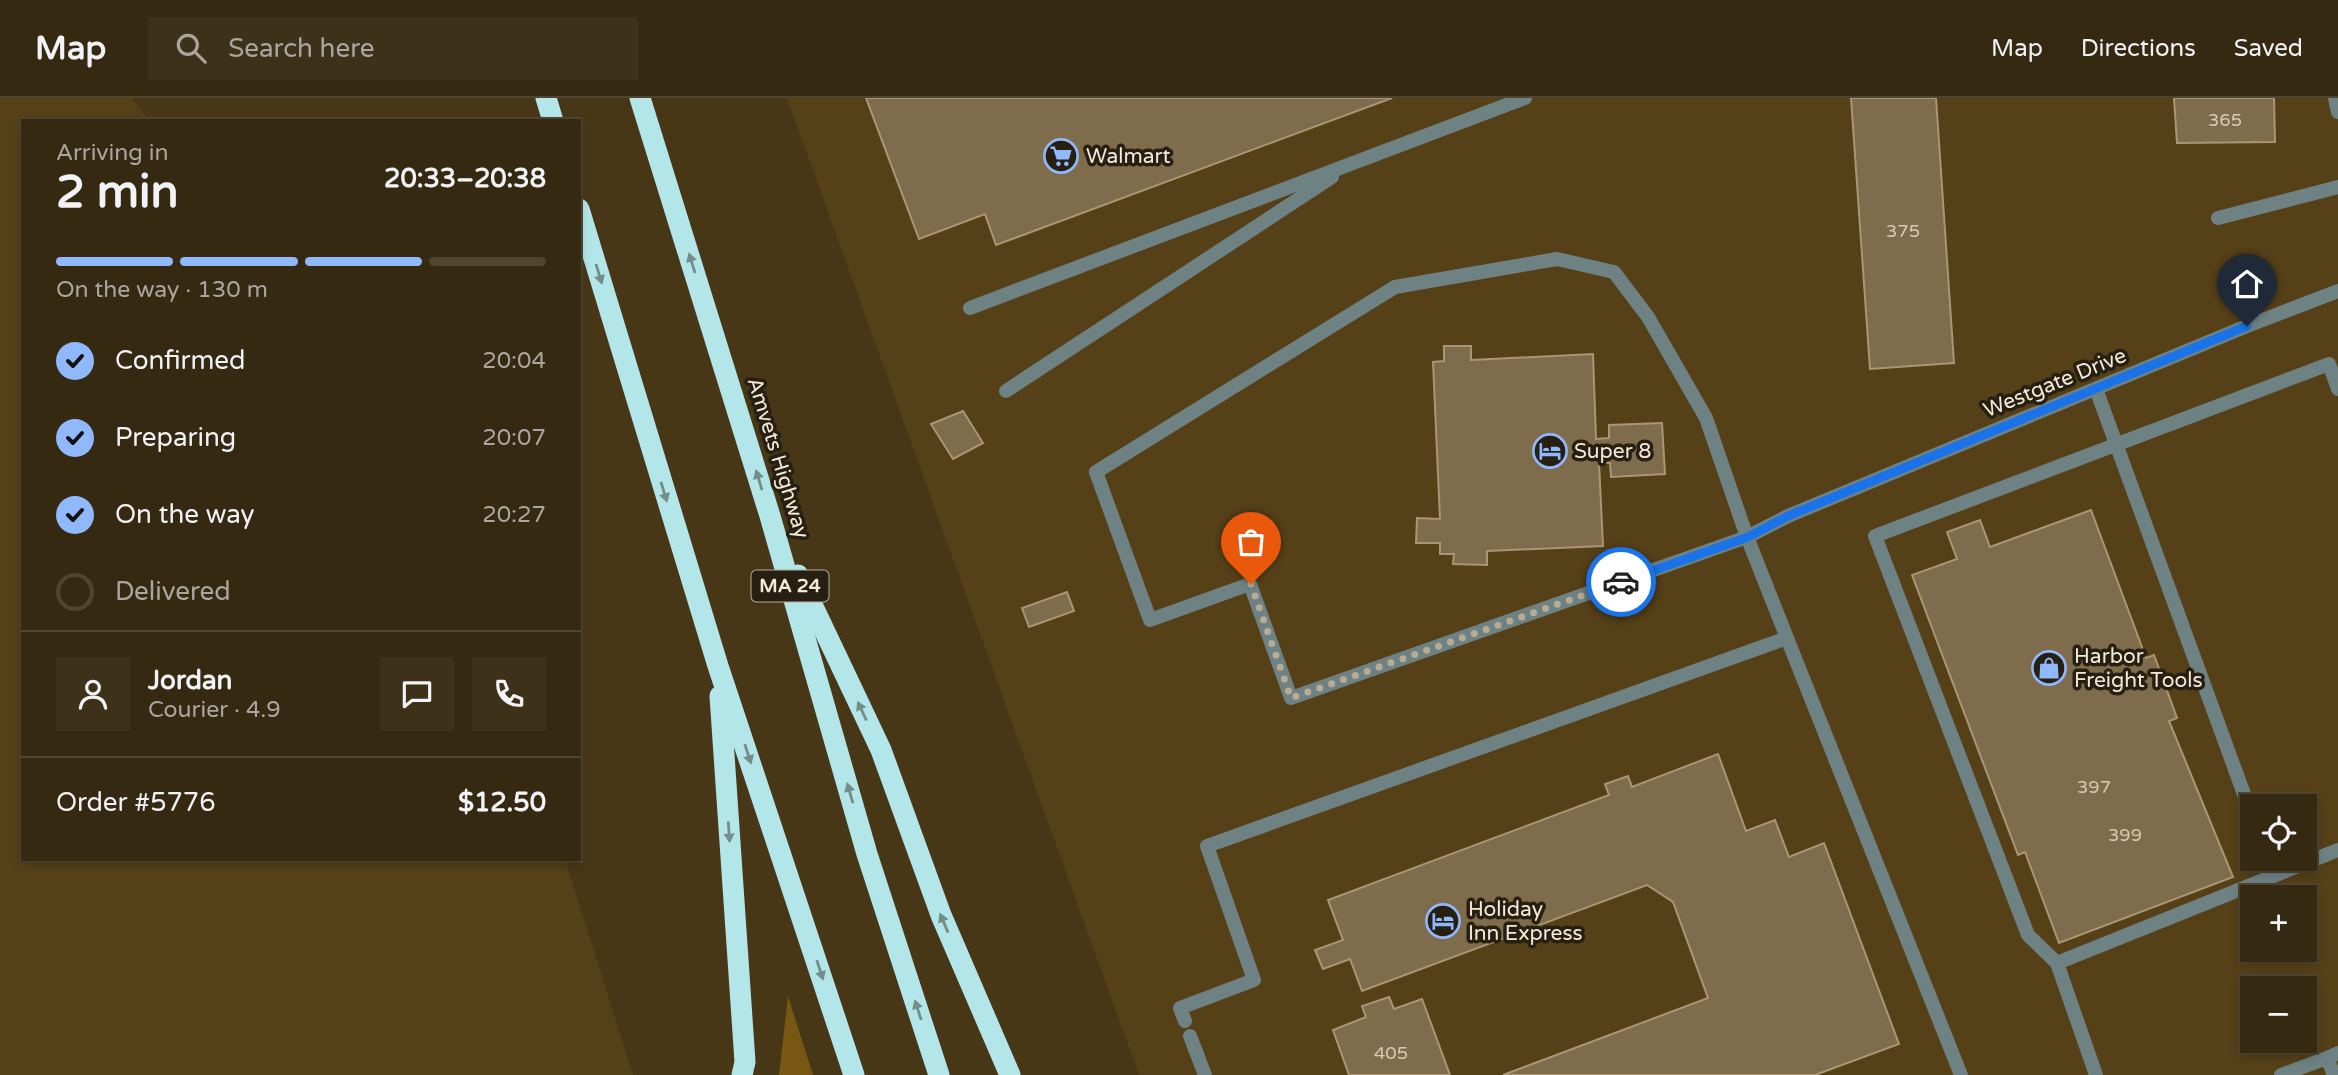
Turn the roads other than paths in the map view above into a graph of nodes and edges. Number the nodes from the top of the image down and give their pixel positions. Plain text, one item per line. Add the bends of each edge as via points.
1 (546, 98) edge
2 (640, 98) edge
3 (1525, 98) edge
4 (2335, 98) edge
5 (2338, 111) edge
6 (552, 119) edge
7 (1354, 163) junction
8 (2338, 187) edge
9 (581, 216) edge
10 (2218, 218) dead end
11 (2338, 291) edge
12 (970, 308) dead end
13 (2096, 389) junction
14 (2338, 389) edge
15 (1006, 391) dead end
16 (2116, 445) junction
17 (770, 516) junction
18 (1748, 537) junction
19 (1787, 638) junction
20 (718, 666) junction
21 (2244, 794) edge
22 (2338, 850) edge
23 (2272, 871) edge
24 (2274, 875) junction
25 (2057, 963) junction
26 (2333, 1055) edge
27 (742, 1075) edge
28 (854, 1075) edge
29 (939, 1075) edge
30 (1010, 1075) edge
31 (1205, 1075) edge
32 (1961, 1075) edge
33 (2096, 1075) edge
34 (2281, 1075) edge
35 (2334, 1075) edge

1 - 6 highway
17 -> 2 highway, Amvets Highway / MA 24
3 - 7 street
4 - 5 street
7 - 12 street
7 - 15 street
8 - 10 street
9 -> 20 highway
11 - 13 street, Westgate Drive
13 - 16 street
13 - 18 street, Westgate Drive via 1788,516
14 - 16 street via 2329,364
16 - 21 street
16 - 25 street via 1875,537 2028,935
29 -> 17 highway, Amvets Highway / MA 24 via 867,854
30 -> 17 highway via 941,915 881,750
18 - 18 street, Westgate Drive via 1706,418 1648,317 1614,272 1557,259 1395,287 1096,472 1150,620 1251,584 1291,698
18 - 19 street
19 - 31 street via 1207,846 1254,980 1180,1008
19 - 32 street
20 -> 27 highway via 745,1062
20 -> 28 highway
22 - 24 street
23 - 24 street
24 - 25 street
25 - 33 street
26 - 34 street
26 - 35 street

